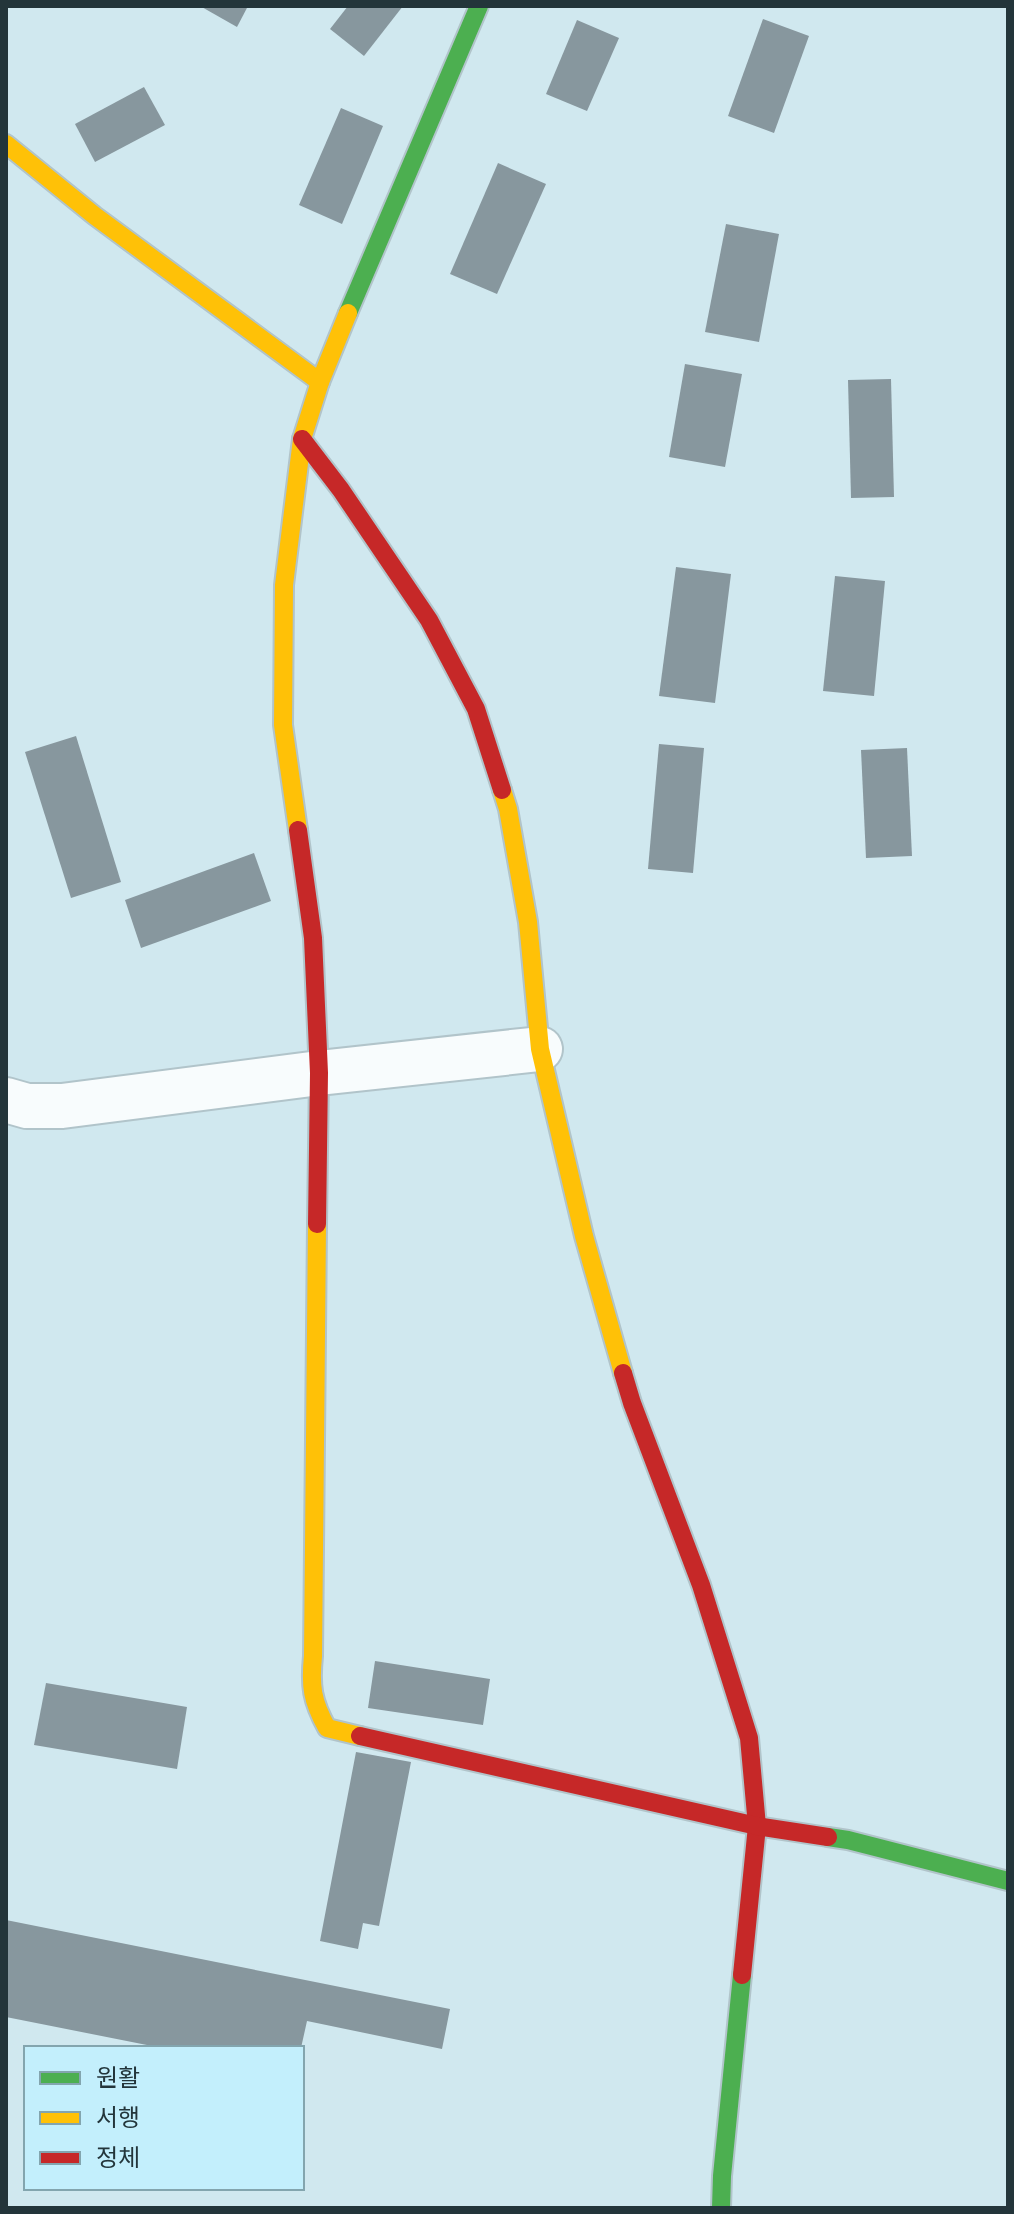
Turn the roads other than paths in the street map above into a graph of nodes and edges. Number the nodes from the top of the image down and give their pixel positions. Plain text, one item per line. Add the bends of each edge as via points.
1 (479, 6) edge
2 (6, 144) edge
3 (320, 382) junction
4 (302, 439) junction
5 (540, 1049) junction
6 (319, 1073) junction
7 (6, 1100) edge
8 (757, 1826) junction
9 (1008, 1881) edge
10 (721, 2208) edge

1 - 3 street
2 - 3 street
3 - 4 street
4 - 5 street via 429,620 476,709 508,809 528,922
4 - 6 street via 284,585 283,725 313,938
5 - 6 street
5 - 8 street via 584,1236 632,1403 701,1585 749,1738
6 - 7 street via 62,1106
6 - 8 street via 309,1688 313,1705 327,1728
8 - 9 street via 848,1840
8 - 10 street

